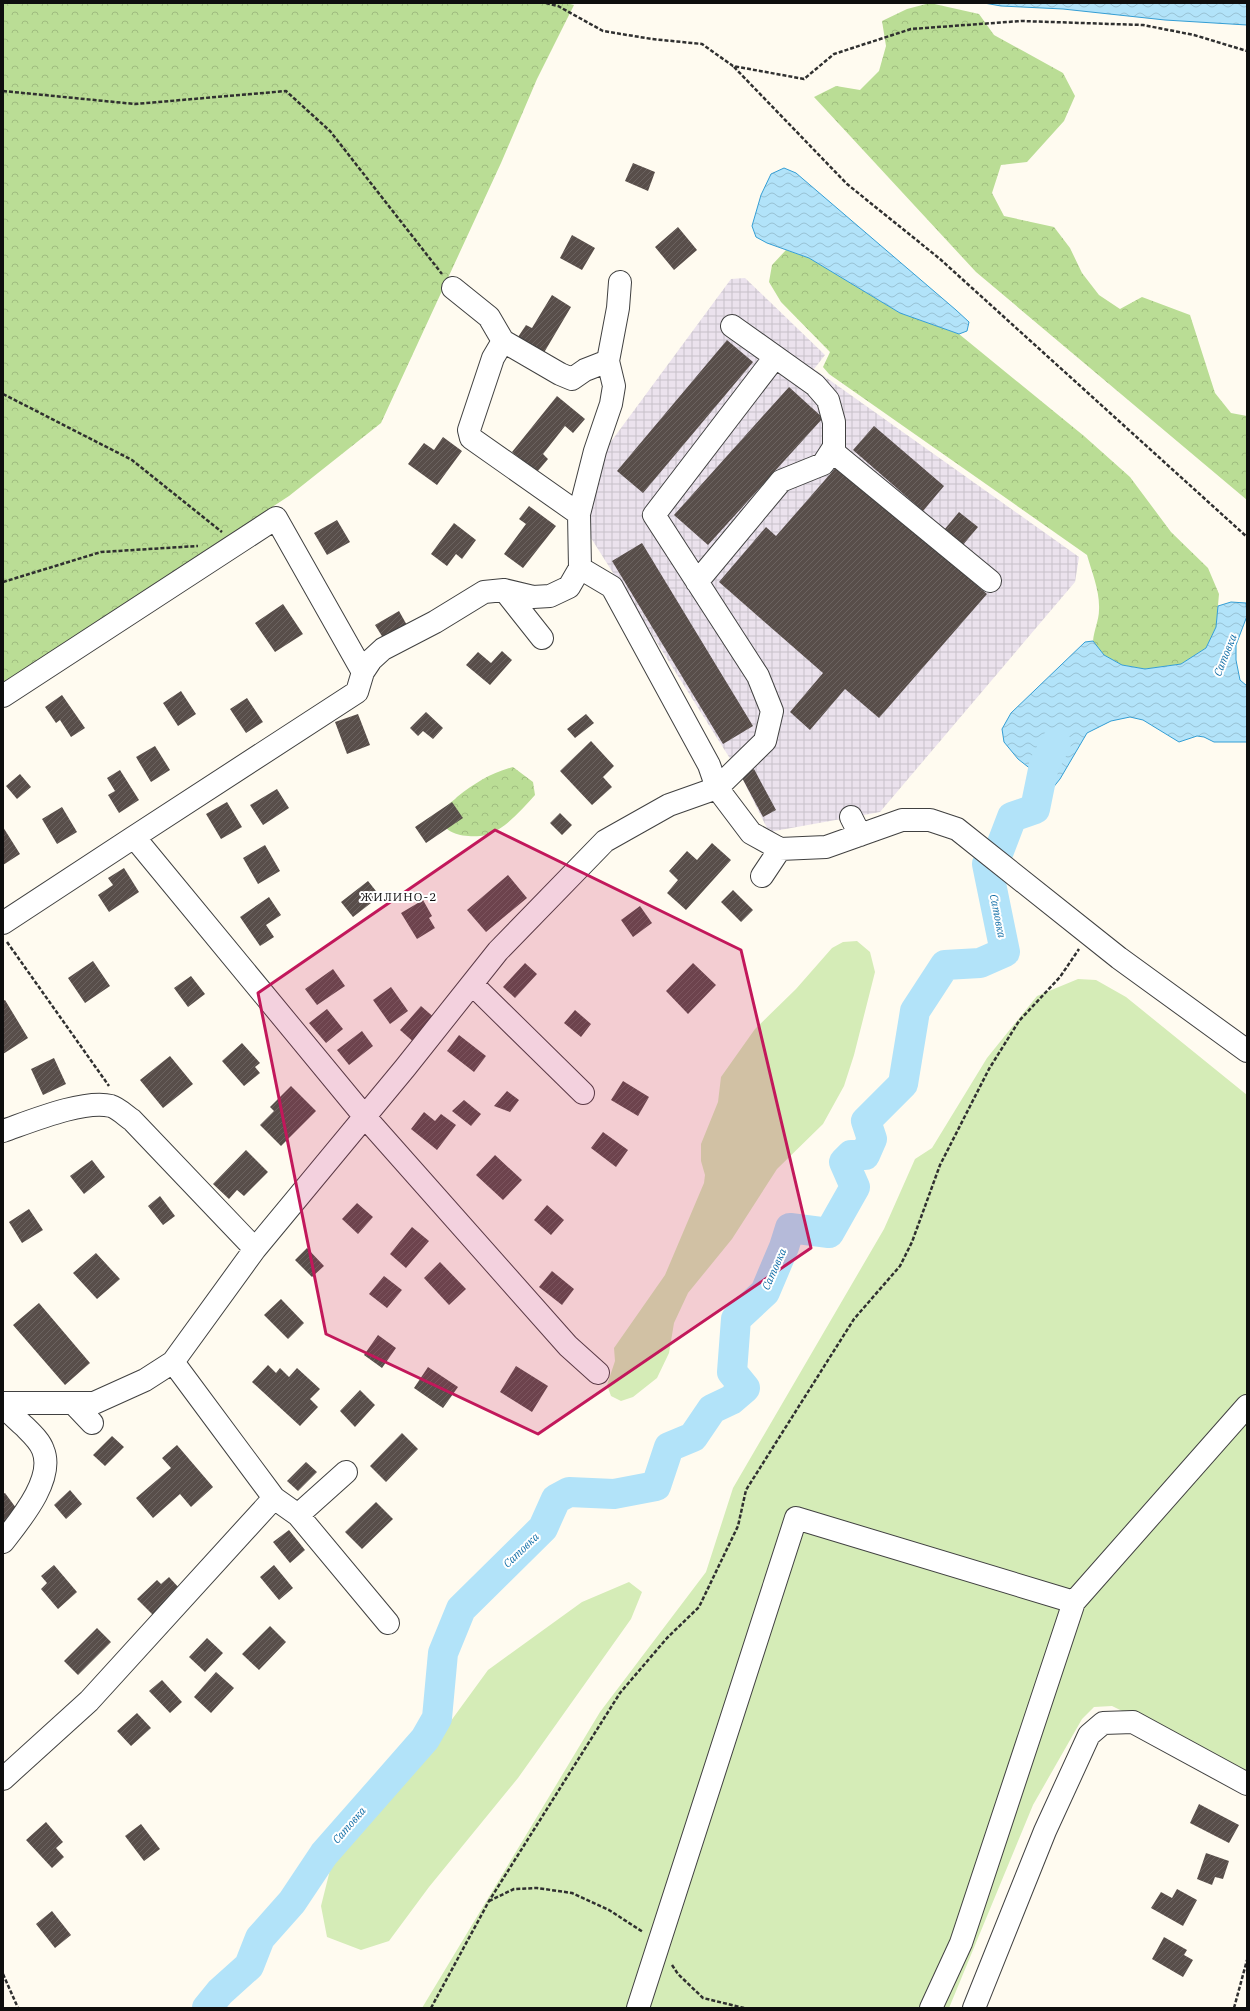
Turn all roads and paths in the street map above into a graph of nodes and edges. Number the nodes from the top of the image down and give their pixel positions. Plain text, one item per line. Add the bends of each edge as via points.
1 (546, 3) edge
2 (1247, 51) edge
3 (733, 66) junction
4 (3, 91) edge
5 (620, 282) dead end
6 (452, 288) joint
7 (732, 326) dead end
8 (503, 341) junction
9 (775, 357) junction
10 (608, 361) junction
11 (3, 394) edge
12 (832, 451) junction
13 (579, 514) junction
14 (1247, 537) edge
15 (236, 543) junction
16 (204, 545) dead end
17 (580, 568) junction
18 (990, 581) dead end
19 (3, 582) edge
20 (697, 582) junction
21 (504, 590) junction
22 (542, 638) dead end
23 (364, 672) junction
24 (3, 696) edge
25 (717, 788) junction
26 (134, 837) junction
27 (780, 849) junction
28 (762, 876) dead end
29 (3, 923) edge
30 (1089, 934) junction
31 (3, 936) edge
32 (473, 985) junction
33 (1247, 1051) edge
34 (110, 1088) dead end
35 (584, 1093) dead end
36 (366, 1117) junction
37 (3, 1131) edge
38 (255, 1249) junction
39 (173, 1362) junction
40 (598, 1373) dead end
41 (3, 1403) edge
42 (73, 1403) junction
43 (1247, 1406) edge
44 (3, 1408) edge
45 (92, 1423) dead end
46 (346, 1472) dead end
47 (274, 1498) junction
48 (298, 1515) junction
49 (3, 1542) edge
50 (1074, 1602) junction
51 (388, 1623) dead end
52 (3, 1779) edge
53 (1247, 1784) edge
54 (488, 1901) junction
55 (659, 1946) junction
56 (1247, 1960) edge
57 (3, 1974) edge
58 (18, 2008) edge
59 (431, 2008) edge
60 (638, 2008) edge
61 (744, 2008) edge
62 (931, 2008) edge
63 (974, 2008) edge
64 (1234, 2008) edge

1 - 3 path via 558,6 603,31 702,44
2 - 3 path via 1194,35 1143,25 1021,21 911,29 834,54 804,78
3 - 14 path via 847,184 940,259
4 - 6 path via 135,104 286,90 330,131
5 - 10 street
6 - 8 street via 489,318
7 - 9 street
8 - 10 street via 572,379 585,370
8 - 13 street via 493,358 469,430 471,438
9 - 12 street via 815,385 828,400 834,422
9 - 20 street via 654,516
10 - 13 street via 614,386 611,404 594,451
11 - 15 path via 132,460
12 - 18 street
12 - 20 street via 823,464 781,481
13 - 17 street
15 - 23 street via 276,518
15 - 24 street
16 - 19 path via 101,552
17 - 21 street via 569,586 550,596 533,597
17 - 25 street via 612,587 709,765
20 - 25 street via 758,676 772,711 765,741
21 - 22 street
21 - 23 street via 484,592 435,622 383,649 371,660
23 - 26 street via 357,692
25 - 27 street via 751,832
25 - 32 street via 687,792 605,841 498,951
26 - 29 street
26 - 36 street
27 - 28 street
27 - 30 street via 826,848 856,826 902,820 930,820 957,829
30 - 33 street
30 - 54 path via 1060,977 1019,1022 989,1069 940,1165 912,1242 900,1266 854,1319 746,1490 738,1526 699,1606 620,1693
31 - 34 path
32 - 35 street
32 - 36 street
36 - 38 street
36 - 40 street via 568,1346
37 - 38 street via 44,1116 87,1105 112,1106 132,1120
38 - 39 street
39 - 42 street via 145,1380 94,1403
39 - 47 street
41 - 42 street
42 - 45 street
43 - 50 street
44 - 49 street via 31,1433 43,1450 46,1464 44,1476 35,1496
46 - 48 street
47 - 48 street
47 - 52 street via 89,1701
48 - 51 street
50 - 55 street via 796,1518
50 - 62 street via 961,1943
53 - 63 street via 1133,1722 1103,1723 1098,1727 1089,1735 1046,1831
54 - 55 path via 514,1889 537,1888 572,1893 609,1910 653,1938
54 - 59 path
55 - 60 street
55 - 61 path via 678,1974 703,1998
56 - 64 path
57 - 58 path

